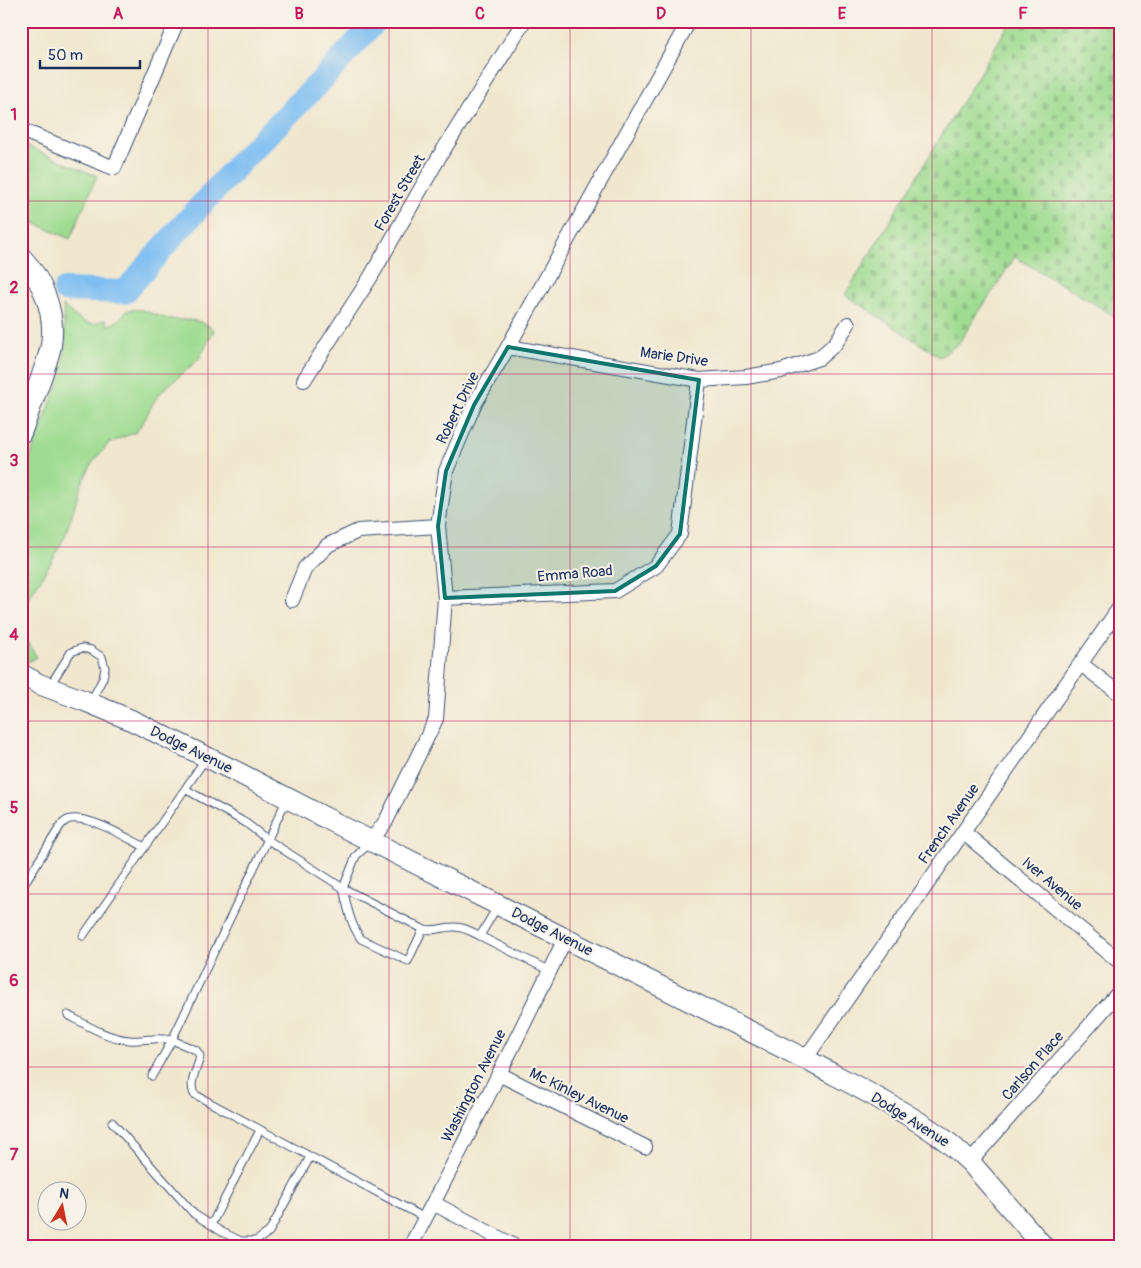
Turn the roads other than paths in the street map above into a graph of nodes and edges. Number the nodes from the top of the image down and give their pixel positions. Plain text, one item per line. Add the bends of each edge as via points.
1 (177, 21) edge
2 (524, 21) edge
3 (689, 21) edge
4 (21, 130) edge
5 (21, 257) edge
6 (848, 324) dead end
7 (508, 347) junction
8 (304, 380) dead end
9 (699, 380) junction
10 (21, 433) edge
11 (438, 526) junction
12 (445, 598) junction
13 (292, 600) dead end
14 (1120, 607) edge
15 (1081, 664) junction
16 (21, 674) edge
17 (48, 687) junction
18 (1120, 694) edge
19 (90, 703) junction
20 (206, 757) junction
21 (185, 790) junction
22 (287, 798) junction
23 (963, 832) junction
24 (268, 840) junction
25 (371, 841) junction
26 (145, 847) junction
27 (342, 888) junction
28 (21, 889) edge
29 (498, 905) junction
30 (423, 929) junction
31 (84, 936) dead end
32 (480, 936) junction
33 (565, 939) junction
34 (1120, 962) edge
35 (550, 971) junction
36 (1120, 991) edge
37 (68, 1016) dead end
38 (172, 1040) junction
39 (805, 1059) junction
40 (499, 1074) junction
41 (152, 1076) dead end
42 (112, 1122) dead end
43 (260, 1130) junction
44 (645, 1147) dead end
45 (310, 1157) junction
46 (970, 1162) junction
47 (433, 1203) junction
48 (425, 1218) junction
49 (211, 1225) junction
50 (410, 1247) edge
51 (516, 1247) edge
52 (1044, 1247) edge

1 - 4 street via 114,168
2 - 8 street, Forest Street via 439,157 370,278
3 - 7 street, Robert Drive
5 - 10 main road via 44,291 50,310 52,336 48,357
6 - 9 street, Marie Drive via 835,344 819,358 781,371
7 - 9 street, Marie Drive
7 - 11 street, Robert Drive via 474,405 446,471
9 - 12 street, Emma Road via 680,534 656,566 615,591
11 - 12 street, Robert Drive
11 - 13 street via 358,530 328,545 305,568
12 - 25 street, Robert Drive via 436,719 386,821
14 - 15 street, French Avenue
15 - 18 street
15 - 23 street, French Avenue
16 - 17 main road, Dodge Avenue
17 - 19 main road, Dodge Avenue
17 - 19 lane via 71,652 82,648 91,650 102,657 105,668 104,678
19 - 20 main road, Dodge Avenue
20 - 21 lane
20 - 22 main road, Dodge Avenue
21 - 24 lane via 246,823
21 - 26 lane
22 - 24 lane
22 - 25 main road, Dodge Avenue
23 - 34 street, Iver Avenue
23 - 39 street, French Avenue
24 - 27 lane
24 - 38 lane
25 - 27 lane via 356,856
25 - 29 main road, Dodge Avenue
26 - 28 lane via 98,824 69,819 61,824
26 - 31 lane
27 - 30 lane
27 - 30 lane via 360,938 408,961
29 - 32 lane
29 - 33 main road, Dodge Avenue
30 - 32 lane via 461,927
32 - 35 lane
33 - 35 street, Washington Avenue
33 - 39 main road, Dodge Avenue
35 - 40 street, Washington Avenue
36 - 46 street, Carlson Place
37 - 38 lane via 108,1036 130,1040
38 - 41 lane
38 - 43 lane via 196,1050 200,1056 191,1085 194,1094
39 - 46 main road, Dodge Avenue via 922,1124
40 - 44 street, Mc Kinley Avenue
40 - 47 street, Washington Avenue
42 - 49 lane via 194,1214
43 - 45 lane
43 - 49 lane
45 - 48 lane
45 - 49 lane via 269,1232 256,1241 241,1241
46 - 52 main road, Dodge Avenue
47 - 48 street, Washington Avenue
47 - 51 street
48 - 50 street, Washington Avenue

